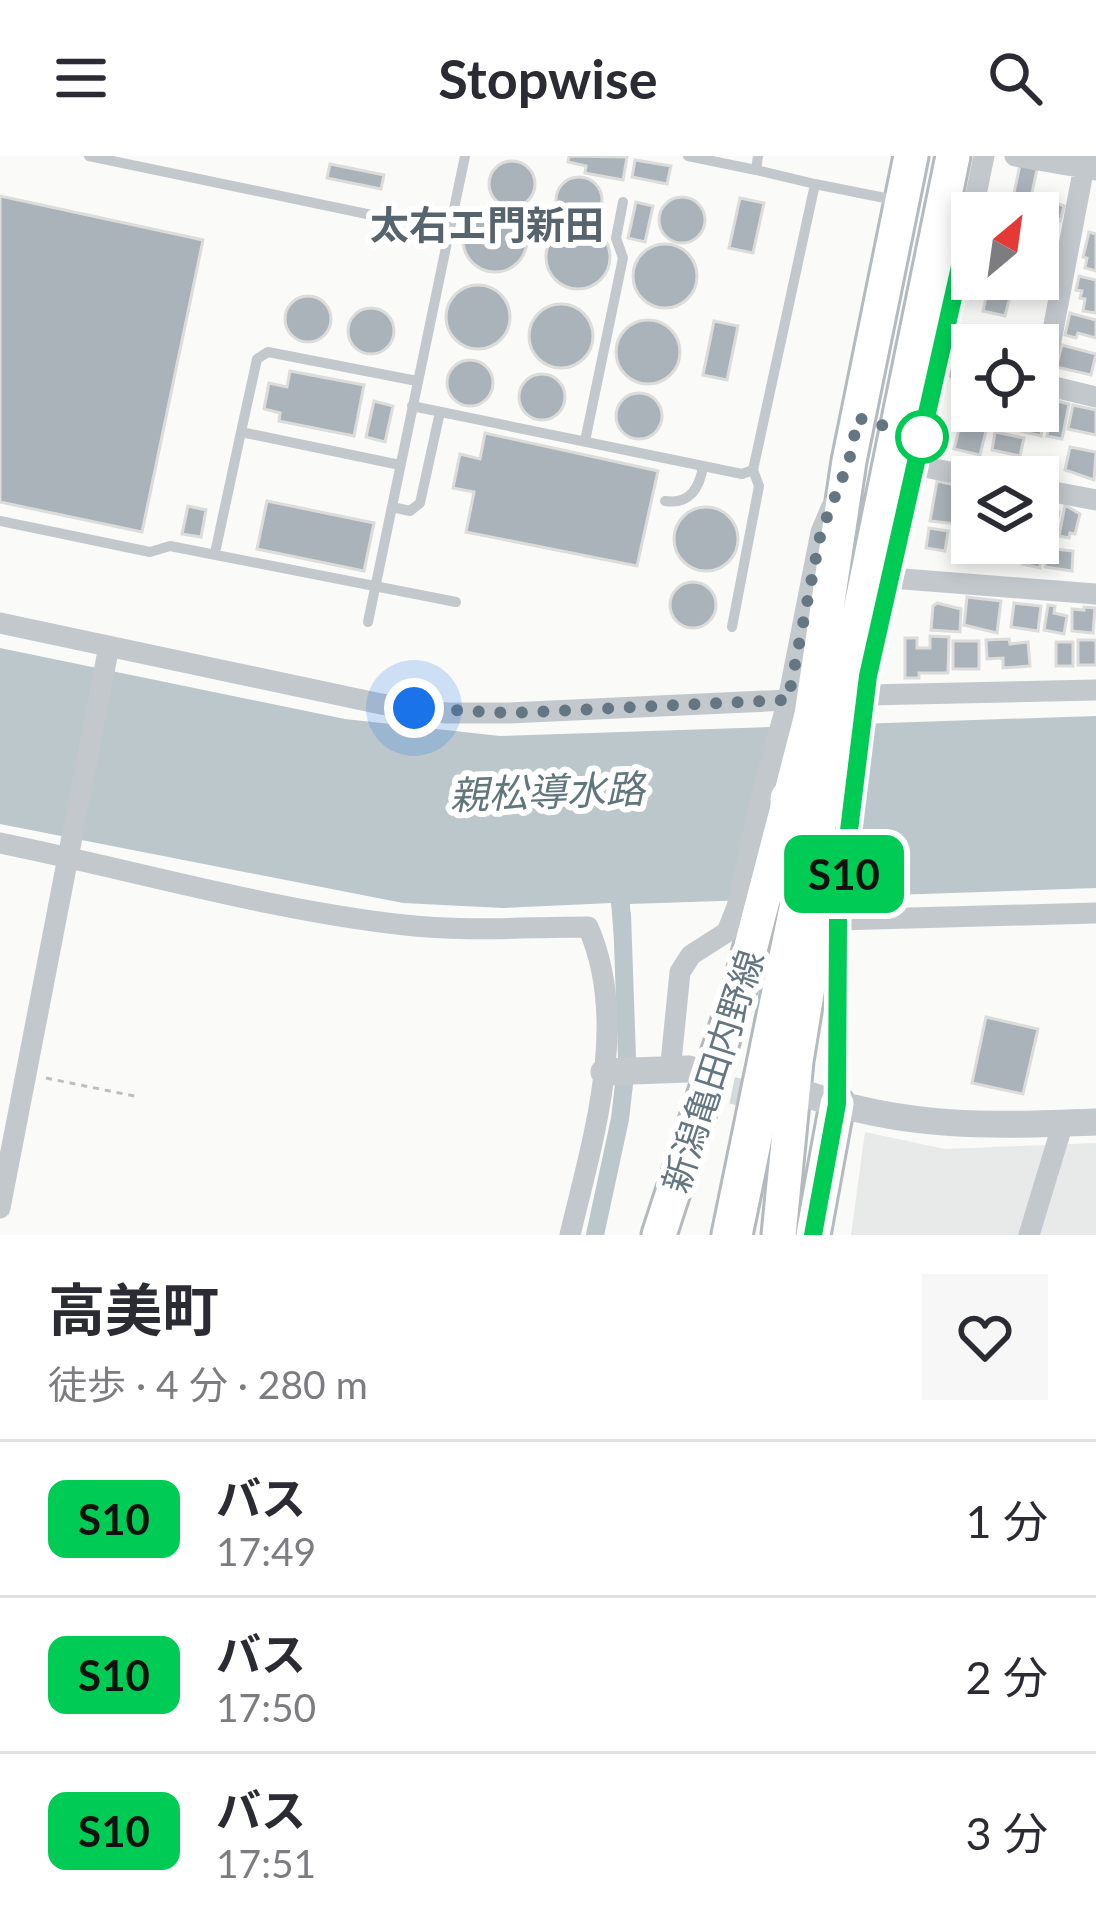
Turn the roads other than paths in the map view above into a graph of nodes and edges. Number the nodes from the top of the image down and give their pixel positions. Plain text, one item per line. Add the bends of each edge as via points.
1 (89, 156) edge
2 (465, 156) edge
3 (688, 156) edge
4 (758, 156) edge
5 (911, 156) edge
6 (952, 156) edge
7 (984, 156) edge
8 (1015, 156) edge
9 (1088, 165) edge
10 (755, 170) junction
11 (815, 184) junction
12 (902, 201) junction
13 (623, 202) dead end
14 (448, 231) junction
15 (1053, 324) edge
16 (941, 365) junction
17 (951, 367) edge
18 (417, 381) junction
19 (1059, 388) edge
20 (1096, 397) edge
21 (412, 406) junction
22 (440, 412) junction
23 (241, 432) junction
24 (585, 442) junction
25 (400, 465) junction
26 (914, 465) junction
27 (703, 466) junction
28 (753, 470) junction
29 (951, 472) edge
30 (1059, 493) edge
31 (1096, 500) edge
32 (665, 501) dead end
33 (392, 507) junction
34 (0, 521) edge
35 (215, 553) junction
36 (891, 578) junction
37 (376, 586) junction
38 (1096, 594) edge
39 (457, 602) dead end
40 (368, 622) dead end
41 (0, 623) edge
42 (731, 627) dead end
43 (108, 653) junction
44 (1096, 690) edge
45 (825, 709) junction
46 (829, 762) joint
47 (790, 799) joint
48 (0, 843) edge
49 (67, 855) junction
50 (797, 909) junction
51 (1096, 913) edge
52 (618, 1072) junction
53 (681, 1074) joint
54 (816, 1101) junction
55 (1096, 1122) edge
56 (1063, 1124) junction
57 (0, 1208) edge
58 (570, 1235) edge
59 (659, 1235) edge
60 (706, 1235) edge
61 (732, 1235) edge
62 (779, 1235) edge
63 (813, 1235) edge
64 (1029, 1235) edge

1 - 14 lane
2 - 14 lane
3 - 10 lane
4 - 10 lane
5 - 12 main road
6 - 45 main road
7 - 16 street
8 - 9 street
9 - 15 street
10 - 11 lane
11 - 12 lane
11 - 28 lane
12 - 45 main road via 849,461
13 - 24 lane via 616,238 622,258
14 - 18 lane
16 - 17 street
16 - 26 street
18 - 21 lane
18 - 23 lane via 268,352 257,359
19 - 20 street
21 - 22 lane
21 - 25 lane
22 - 24 lane
22 - 33 lane via 420,503 410,511
23 - 25 lane
23 - 35 lane
24 - 27 lane
25 - 33 lane
26 - 29 street
26 - 36 street
27 - 28 lane
27 - 32 lane via 691,495
28 - 42 lane via 759,486
30 - 31 street
33 - 37 lane
34 - 35 lane via 150,552 170,545
35 - 37 lane
36 - 38 street
36 - 45 street
37 - 39 lane
37 - 40 lane
41 - 43 street
43 - 45 street via 446,712
43 - 49 street
44 - 45 street
45 - 46 main road
45 - 47 main road
45 - 50 street
45 - 50 street via 760,797
46 - 50 highway
47 - 50 highway
48 - 49 street
49 - 52 street via 408,926 588,927 605,977
49 - 57 street
50 - 51 street
50 - 53 street via 727,932 680,972
50 - 54 street
50 - 59 main road, 新潟亀田内野線
50 - 60 highway
50 - 61 highway
50 - 62 main road, 新潟亀田内野線 via 796,1061
52 - 53 street
52 - 58 street
54 - 56 street via 936,1124
54 - 63 main road
55 - 56 street
56 - 64 street

